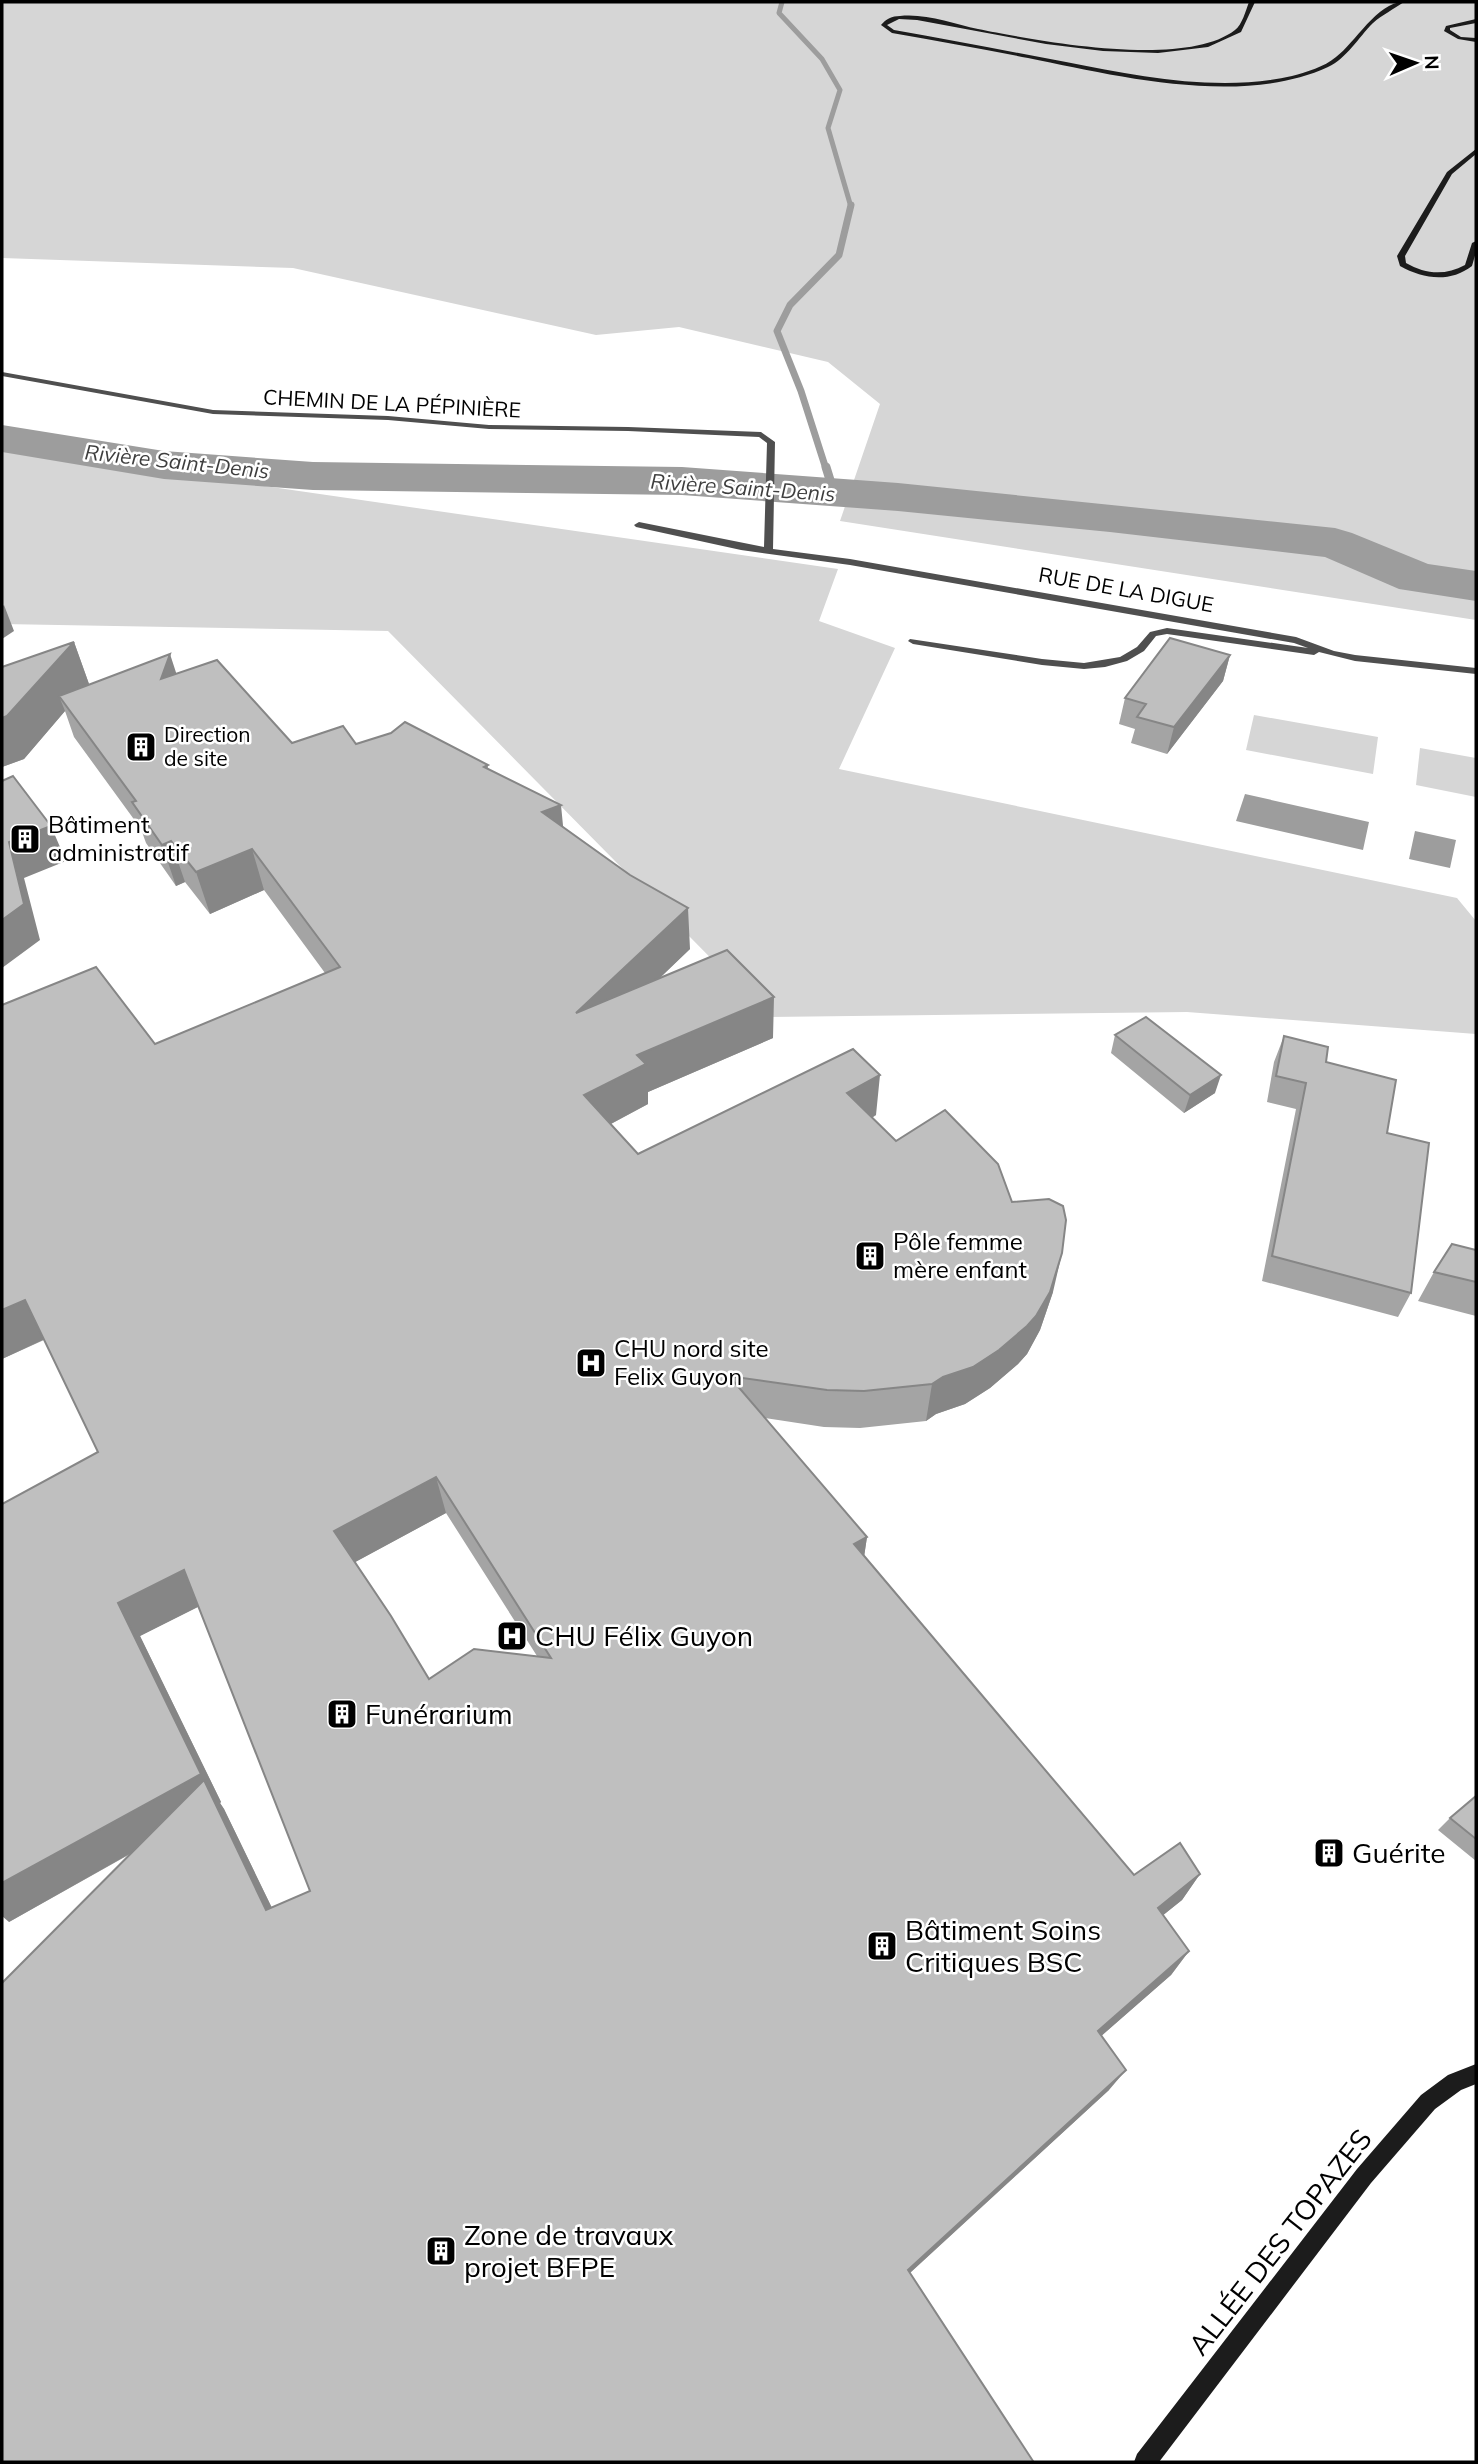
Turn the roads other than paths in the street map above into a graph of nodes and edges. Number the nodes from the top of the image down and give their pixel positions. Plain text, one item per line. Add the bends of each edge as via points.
1 (1252, 2) edge
2 (1401, 2) edge
3 (1476, 21) edge
4 (1476, 40) edge
5 (1476, 151) edge
6 (1476, 243) edge
7 (2, 374) edge
8 (639, 525) dead end
9 (768, 547) junction
10 (913, 642) dead end
11 (1332, 654) junction
12 (1476, 671) edge
13 (1476, 2074) edge
14 (1145, 2462) edge

1 - 2 main road via 1250,18 1233,33 1209,44 1160,51 1068,47 917,18 896,18 884,25 892,31 1139,76 1200,82 1266,81 1326,66 1346,52 1368,25
3 - 4 main road via 1447,31
5 - 6 main road via 1449,173 1401,256 1411,270 1450,275 1468,266
7 - 9 street, CHEMIN DE LA PÉPINIÈRE via 214,412 489,427 747,433 771,442
8 - 9 street, RUE DE LA DIGUE
9 - 11 street, RUE DE LA DIGUE via 1296,640
10 - 11 street via 1068,666 1120,660 1135,654 1153,634 1167,631
11 - 12 street, RUE DE LA DIGUE
13 - 14 main road, ALLÉE DES TOPAZES via 1455,2082 1429,2102 1364,2176

